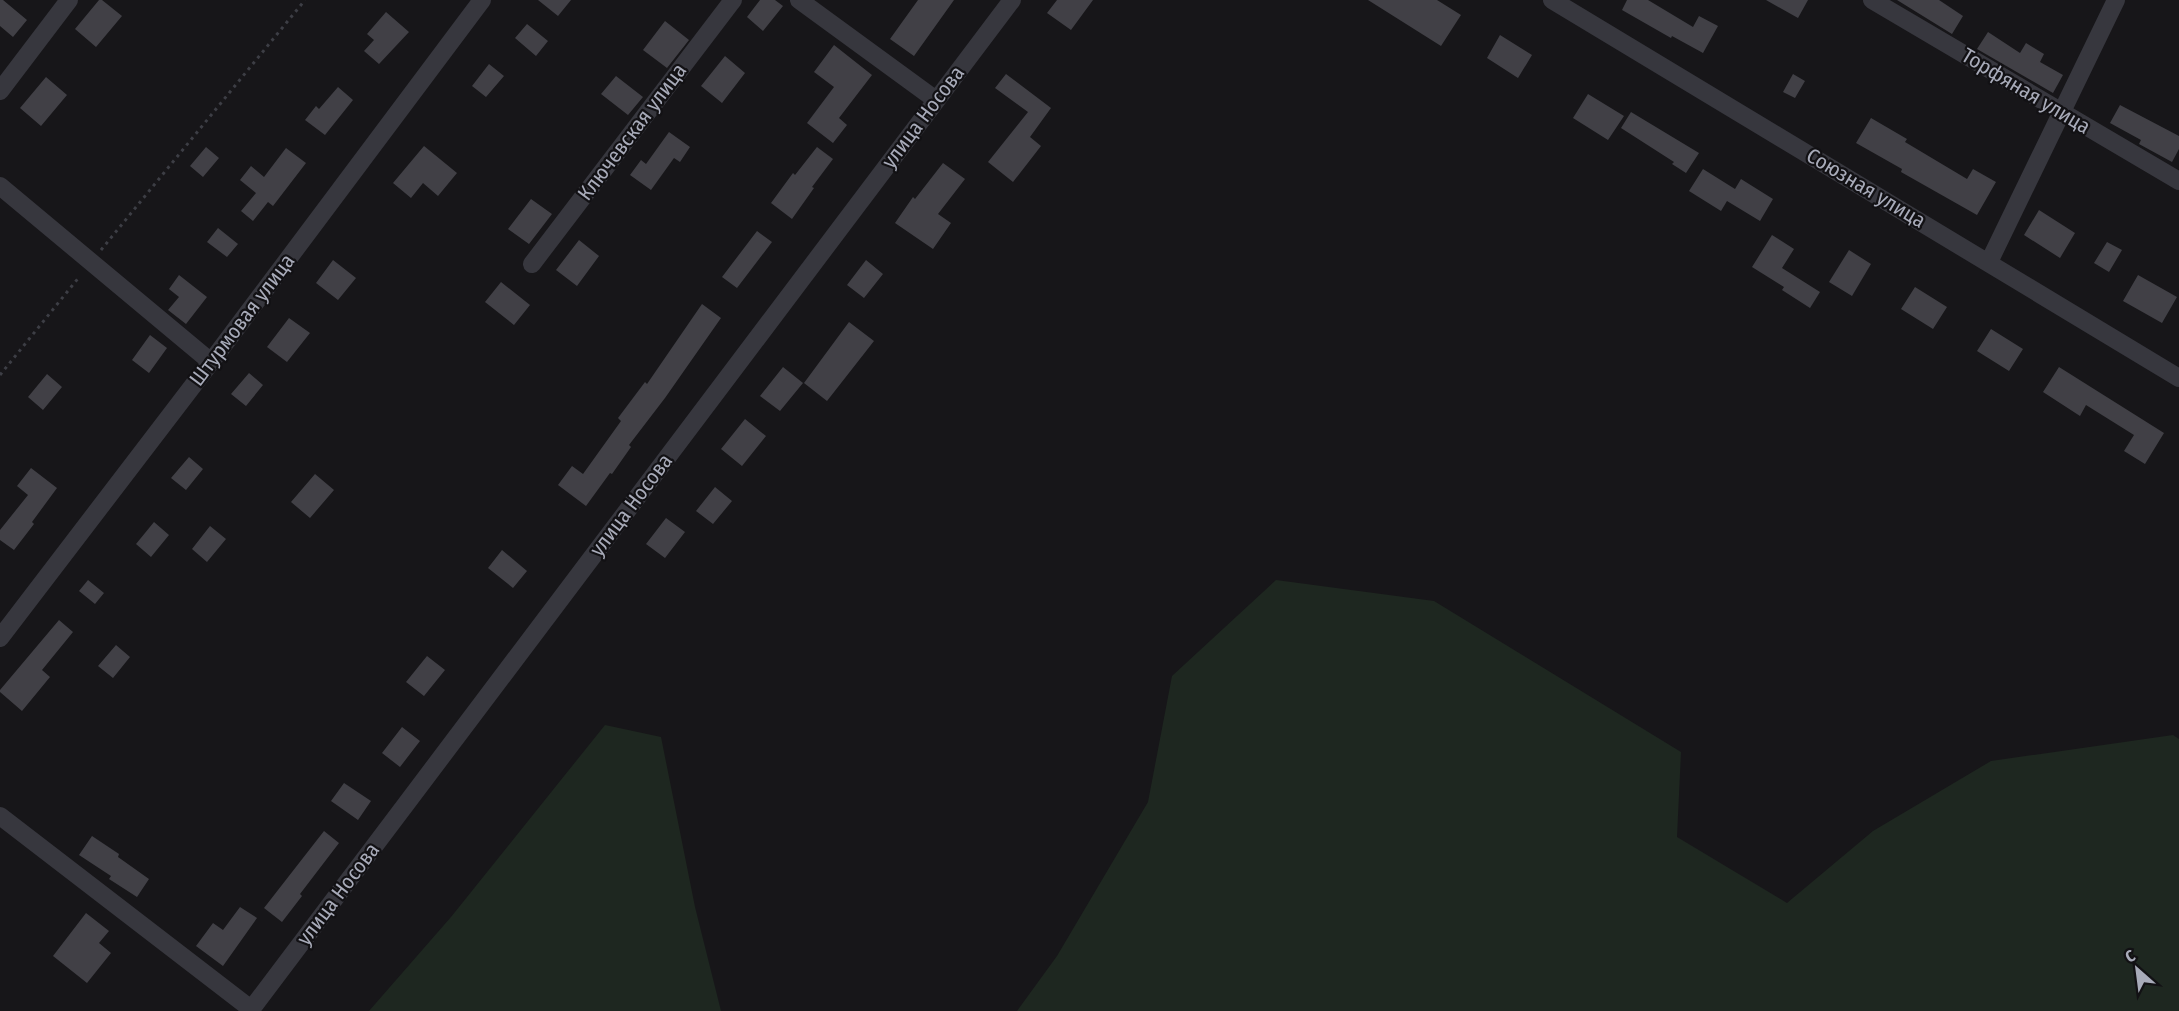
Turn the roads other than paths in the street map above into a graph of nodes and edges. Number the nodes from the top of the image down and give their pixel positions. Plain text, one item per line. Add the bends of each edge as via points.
1 (69, 0) edge
2 (482, 0) edge
3 (733, 0) edge
4 (799, 0) edge
5 (1012, 0) edge
6 (1552, 0) edge
7 (1872, 0) edge
8 (2116, 0) edge
9 (0, 91) edge
10 (936, 100) junction
11 (2061, 112) junction
12 (2179, 181) edge
13 (0, 186) edge
14 (1989, 262) junction
15 (532, 264) dead end
16 (211, 362) junction
17 (2179, 378) edge
18 (0, 638) edge
19 (0, 816) edge
20 (251, 1010) edge

1 - 9 street
2 - 16 street, Штурмовая улица
3 - 15 street, Ключевская улица
4 - 10 street
5 - 10 street, улица Носова
6 - 14 street, Союзная улица
7 - 11 street, Торфяная улица
8 - 11 street
10 - 20 street, улица Носова
11 - 12 street, Торфяная улица
11 - 14 street
13 - 16 street
14 - 17 street, Союзная улица
16 - 18 street, Штурмовая улица
19 - 20 street

